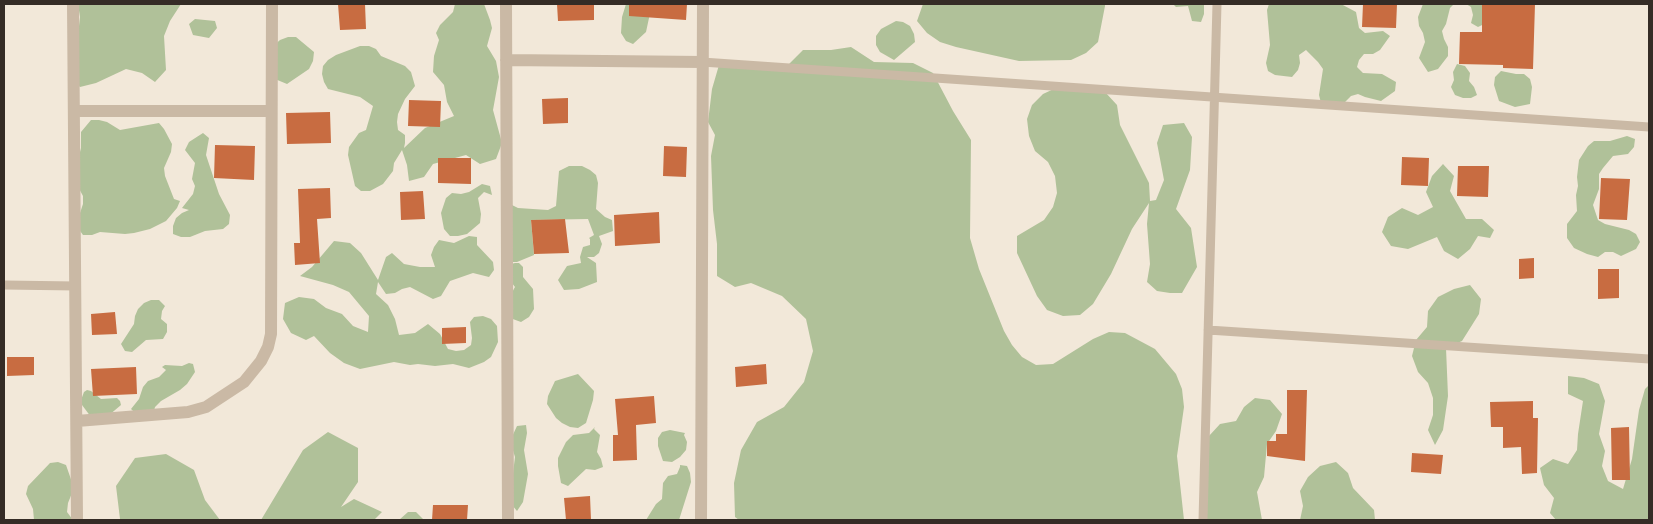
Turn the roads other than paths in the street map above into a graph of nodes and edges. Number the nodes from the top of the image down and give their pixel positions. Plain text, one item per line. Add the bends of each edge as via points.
1 (73, 4) edge
2 (272, 4) edge
3 (506, 4) edge
4 (703, 4) edge
5 (1217, 4) edge
6 (506, 60) junction
7 (702, 62) junction
8 (1214, 98) junction
9 (75, 111) junction
10 (271, 111) junction
11 (1649, 127) edge
12 (4, 285) edge
13 (76, 286) junction
14 (1208, 330) junction
15 (1649, 359) edge
16 (77, 421) junction
17 (77, 520) edge
18 (508, 520) edge
19 (701, 520) edge
20 (1203, 520) edge

1 - 9 street
2 - 10 street
3 - 6 street
4 - 7 street
5 - 8 lane
6 - 7 street
6 - 18 street
7 - 8 lane
7 - 19 street
8 - 11 lane
8 - 14 lane
9 - 10 street
9 - 13 street
10 - 16 street via 271,334 261,360 244,382 206,407 188,412
12 - 13 lane
13 - 16 street
14 - 15 lane
14 - 20 lane
16 - 17 street

